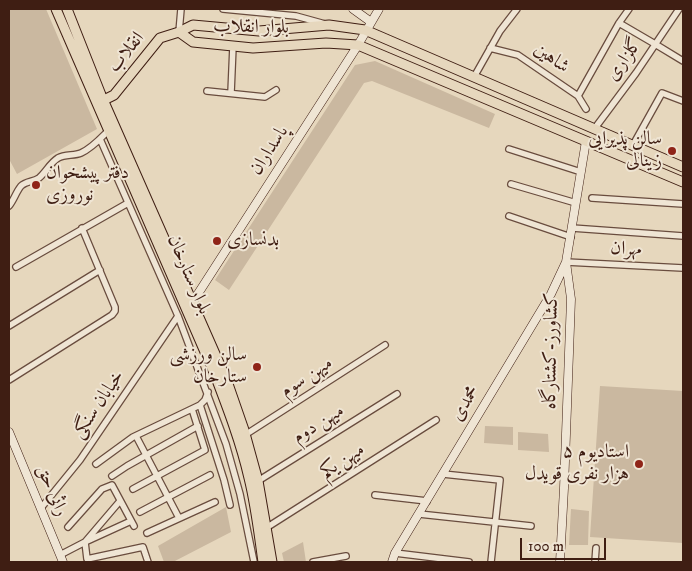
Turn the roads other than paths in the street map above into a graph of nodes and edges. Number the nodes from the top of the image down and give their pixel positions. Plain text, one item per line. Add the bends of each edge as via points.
1 (56, 9) edge
2 (66, 9) edge
3 (181, 9) edge
4 (224, 9) edge
5 (353, 9) edge
6 (379, 9) edge
7 (517, 9) edge
8 (629, 9) edge
9 (679, 9) edge
10 (267, 11) edge
11 (371, 22) junction
12 (619, 23) junction
13 (329, 24) junction
14 (365, 30) junction
15 (179, 32) junction
16 (655, 44) junction
17 (358, 45) junction
18 (233, 46) junction
19 (490, 48) junction
20 (683, 61) edge
21 (474, 77) junction
22 (276, 90) dead end
23 (207, 91) dead end
24 (231, 93) junction
25 (578, 96) junction
26 (104, 100) junction
27 (683, 101) edge
28 (586, 108) dead end
29 (595, 128) junction
30 (108, 131) junction
31 (100, 139) junction
32 (586, 141) junction
33 (633, 145) junction
34 (509, 149) dead end
35 (683, 167) edge
36 (581, 172) junction
37 (683, 182) edge
38 (511, 184) dead end
39 (592, 198) dead end
40 (128, 203) junction
41 (576, 203) junction
42 (683, 204) edge
43 (9, 206) edge
44 (509, 216) dead end
45 (82, 228) junction
46 (572, 228) junction
47 (683, 236) edge
48 (570, 237) junction
49 (566, 262) junction
50 (16, 267) dead end
51 (683, 268) edge
52 (100, 270) junction
53 (188, 305) junction
54 (178, 316) junction
55 (9, 326) edge
56 (385, 345) dead end
57 (9, 380) edge
58 (208, 392) junction
59 (397, 394) dead end
60 (200, 405) junction
61 (192, 409) junction
62 (436, 420) dead end
63 (198, 426) junction
64 (9, 432) edge
65 (245, 435) junction
66 (136, 436) junction
67 (146, 455) junction
68 (96, 464) dead end
69 (443, 474) junction
70 (210, 475) dead end
71 (112, 476) dead end
72 (157, 476) junction
73 (258, 481) junction
74 (133, 489) dead end
75 (375, 494) dead end
76 (168, 497) junction
77 (120, 501) junction
78 (427, 501) junction
79 (215, 502) dead end
80 (230, 505) dead end
81 (41, 508) junction
82 (140, 512) dead end
83 (419, 514) junction
84 (179, 518) junction
85 (496, 522) junction
86 (531, 526) dead end
87 (68, 527) dead end
88 (266, 528) junction
89 (147, 533) dead end
90 (85, 542) junction
91 (596, 548) dead end
92 (394, 553) junction
93 (346, 556) dead end
94 (62, 559) edge
95 (148, 562) edge
96 (254, 562) edge
97 (263, 562) edge
98 (272, 562) edge
99 (313, 562) edge
100 (392, 562) edge
101 (469, 562) edge
102 (491, 562) edge
103 (560, 562) edge
104 (595, 562) edge

1 - 30 main road, بلوار ستارخان
2 - 26 main road, بلوار ستارخان
3 - 15 street
4 - 10 street
5 - 11 street
6 - 11 street, پاسداران
7 - 19 street
8 - 12 street
9 - 16 street, گلزاری
10 - 13 street
11 - 14 street, پاسداران
12 - 16 street
12 - 25 street
13 - 14 main road, بلوار انقلاب
13 - 15 main road, بلوار انقلاب via 259,31 193,25
14 - 17 street, پاسداران
14 - 21 main road, بلوار انقلاب
15 - 18 main road, بلوار انقلاب via 193,42
15 - 26 main road, انقلاب via 160,38 114,95
16 - 20 street
16 - 29 street, گلزاری
17 - 18 main road, بلوار انقلاب
17 - 32 main road, بلوار انقلاب
17 - 53 street, پاسداران
18 - 24 street
19 - 21 street
19 - 25 street, شاهین via 518,55
21 - 29 main road, بلوار انقلاب
22 - 24 street via 265,97
23 - 24 street
25 - 28 street, شاهین
26 - 53 main road, بلوار ستارخان
27 - 33 street via 662,93
29 - 32 main road
29 - 33 main road, بلوار انقلاب
30 - 31 street
30 - 53 main road, بلوار ستارخان
31 - 40 street
31 - 43 street via 81,152 57,158 40,177 24,183
32 - 36 street, کشاورز-کشتارگاه
32 - 37 main road, بلوار انقلاب
33 - 35 main road, بلوار انقلاب
34 - 36 street
36 - 41 street, کشاورز-کشتارگاه
38 - 41 street
39 - 42 street
40 - 45 street
40 - 54 street
41 - 46 street, کشاورز-کشتارگاه
44 - 48 street
45 - 50 street
45 - 52 street
46 - 47 street
46 - 48 street, کشاورز-کشتارگاه
48 - 49 street, کشاورز-کشتارگاه
49 - 51 street, مهران
49 - 69 street, محمدی via 551,294
49 - 103 street, کشاورز-کشتارگاه via 571,298
52 - 55 street
52 - 57 street via 115,307 112,315
53 - 65 main road, بلوار ستارخان via 227,381
53 - 97 main road, بلوار ستارخان via 232,419 249,478
54 - 58 street
54 - 81 street, خیابان سنگی via 80,460
56 - 65 street, میهن سوم
58 - 60 street
58 - 96 street via 240,494
59 - 73 street, میهن دوم
60 - 61 street
60 - 80 street
61 - 63 street
61 - 66 street
62 - 88 street, میهن یکم
63 - 67 street
63 - 72 street via 205,450
64 - 81 street, راثی حق
65 - 73 main road, بلوار ستارخان
66 - 67 street
66 - 68 street
67 - 71 street
67 - 72 street
69 - 78 street, محمدی
69 - 85 street via 500,480
70 - 76 street
72 - 74 street
72 - 76 street
73 - 88 main road, بلوار ستارخان
75 - 78 street
76 - 82 street
76 - 84 street
77 - 87 street via 112,485 102,488
77 - 90 street
77 - 90 street via 133,524
78 - 83 street, محمدی
79 - 84 street
81 - 94 street, راثی حق
83 - 85 street
83 - 92 street, محمدی
84 - 89 street
85 - 86 street
85 - 102 street
88 - 98 main road, بلوار ستارخان
90 - 94 street
90 - 95 street via 87,559 143,547
91 - 104 street
92 - 100 street, محمدی
92 - 101 street
93 - 99 street

